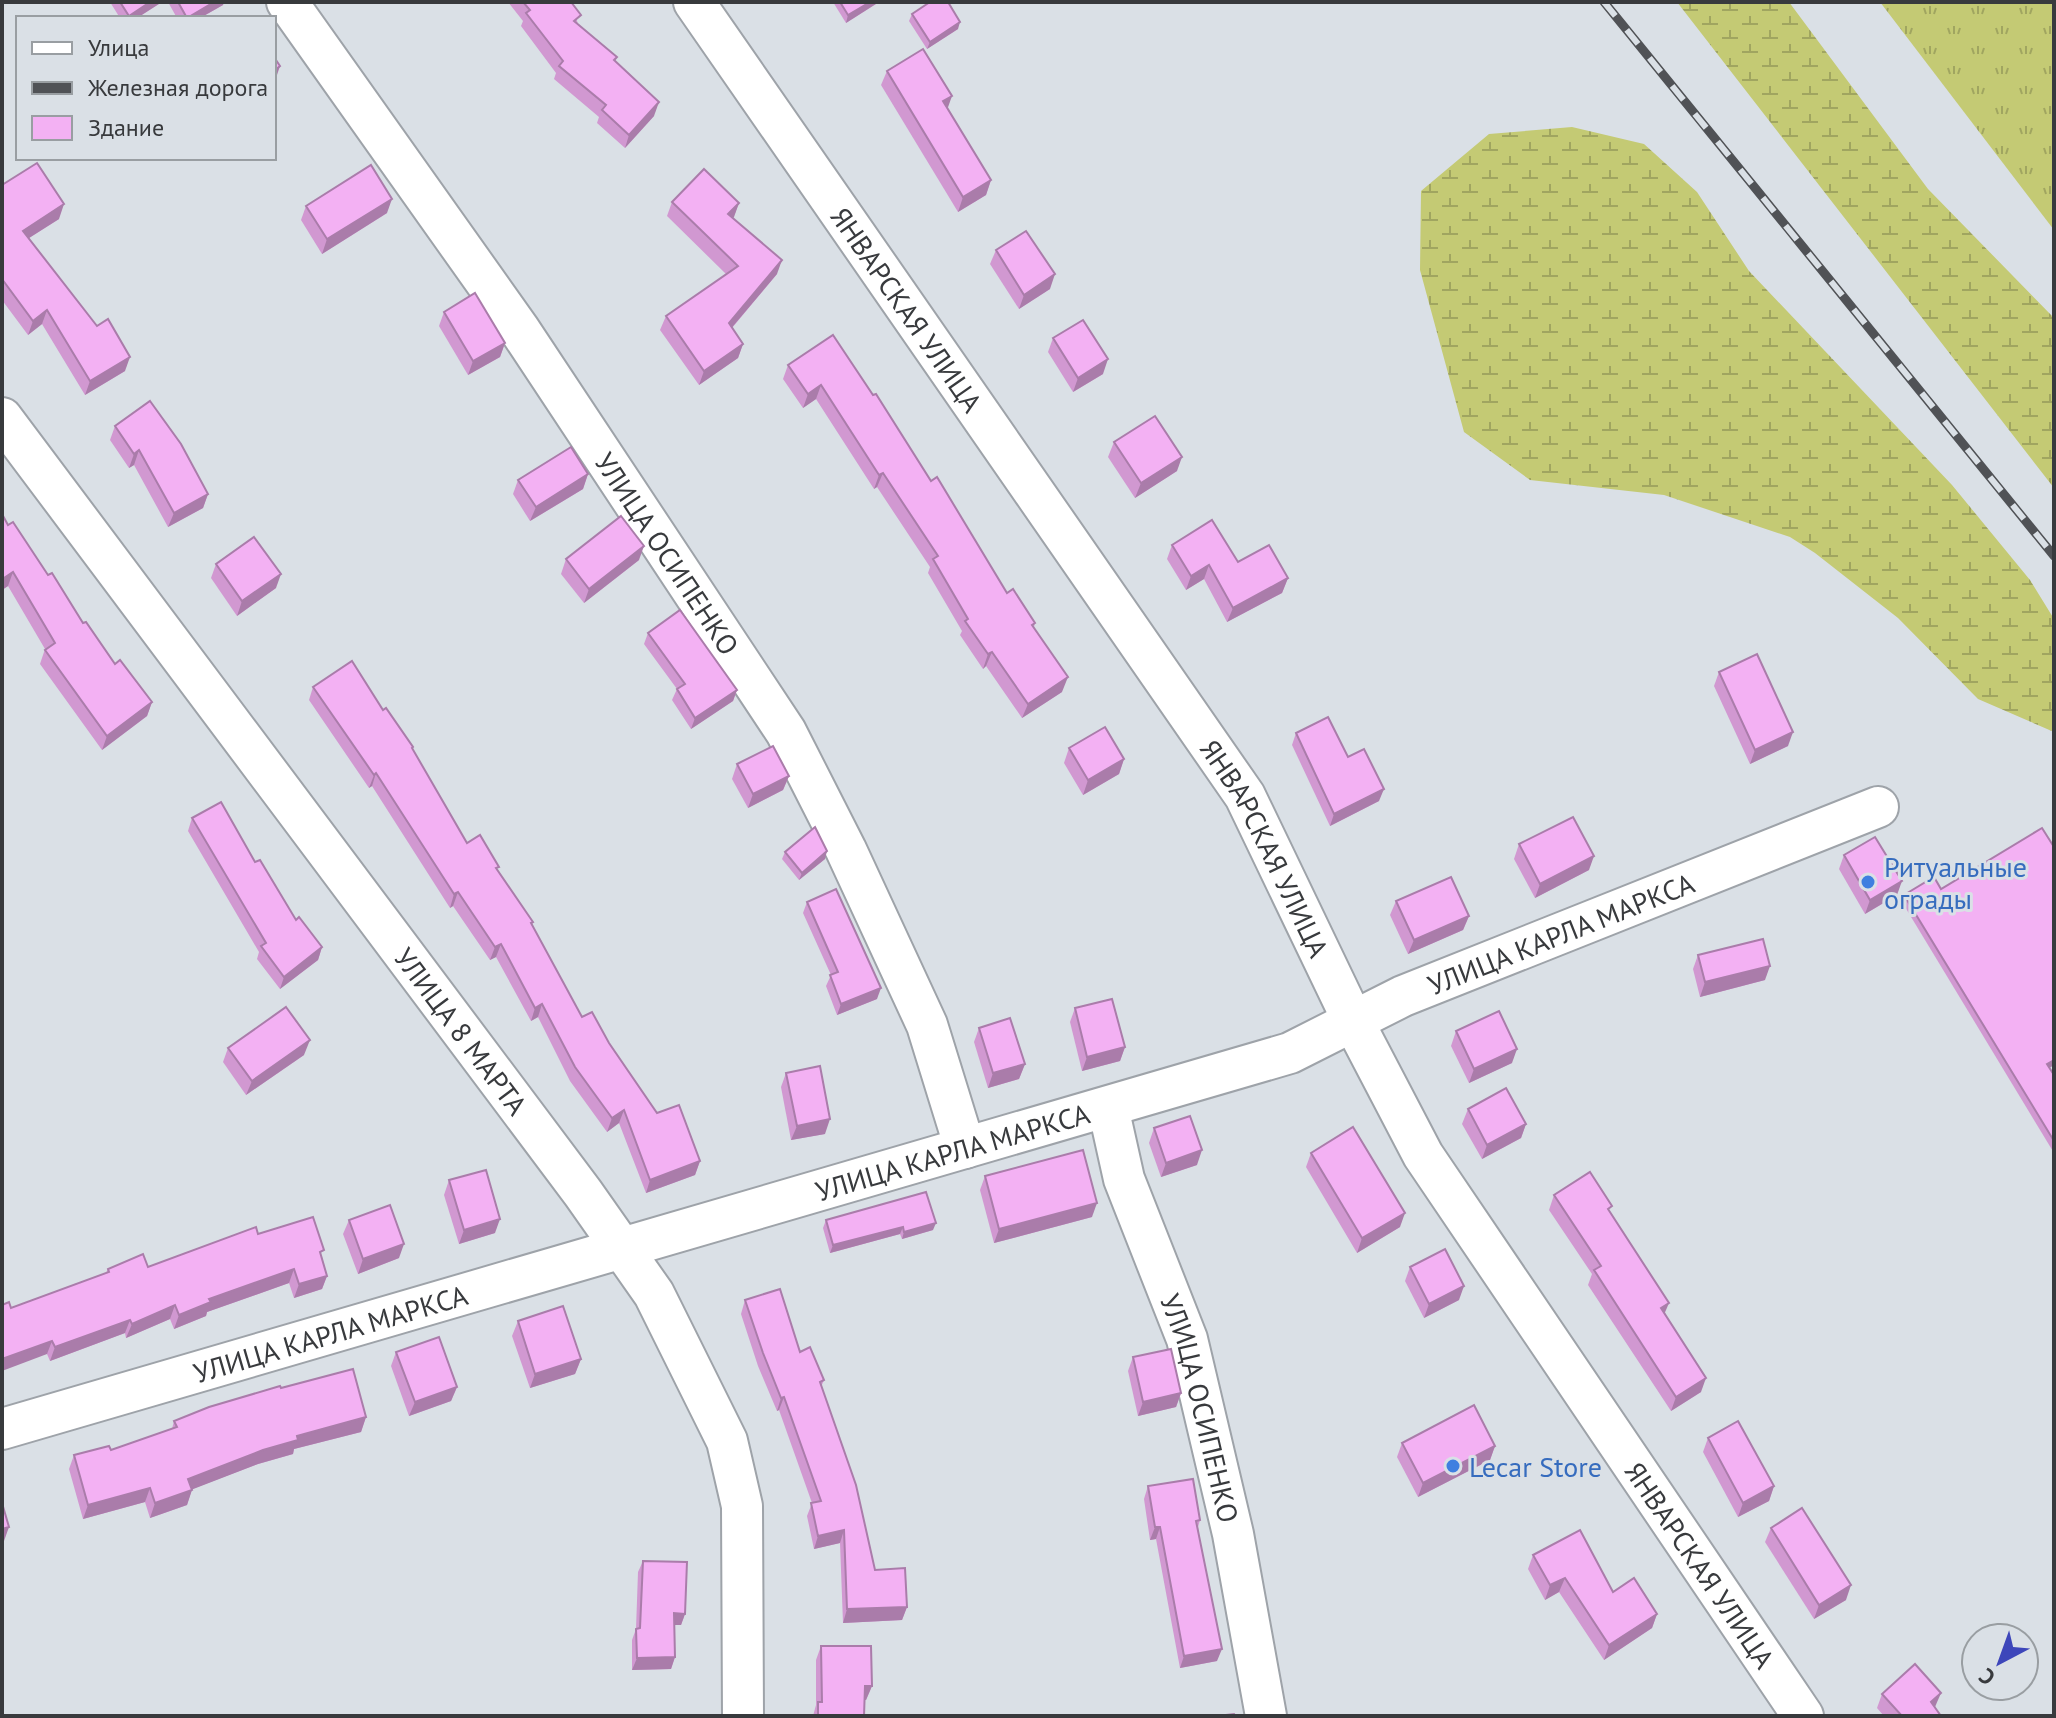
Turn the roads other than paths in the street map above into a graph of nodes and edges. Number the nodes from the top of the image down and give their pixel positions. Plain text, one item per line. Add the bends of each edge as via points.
1 (287, 2) edge
2 (694, 2) edge
3 (2, 418) edge
4 (1878, 807) dead end
5 (1353, 1021) junction
6 (1108, 1107) junction
7 (965, 1148) junction
8 (620, 1248) junction
9 (2, 1429) edge
10 (743, 1716) edge
11 (1266, 1716) edge
12 (1803, 1716) edge

1 - 7 street, УЛИЦА ОСИПЕНКО via 519,329 786,732 927,1025
2 - 5 street, ЯНВАРСКАЯ УЛИЦА via 1245,796
3 - 8 street, УЛИЦА 8 МАРТА
4 - 5 street, УЛИЦА КАРЛА МАРКСА via 1403,996
5 - 6 street, УЛИЦА КАРЛА МАРКСА via 1290,1053
5 - 12 street, ЯНВАРСКАЯ УЛИЦА via 1423,1155
6 - 7 street, УЛИЦА КАРЛА МАРКСА
6 - 11 street, УЛИЦА ОСИПЕНКО via 1124,1179 1187,1339 1233,1534
7 - 8 street, УЛИЦА КАРЛА МАРКСА
8 - 9 street, УЛИЦА КАРЛА МАРКСА
8 - 10 street, УЛИЦА 8 МАРТА via 654,1294 727,1441 742,1506

